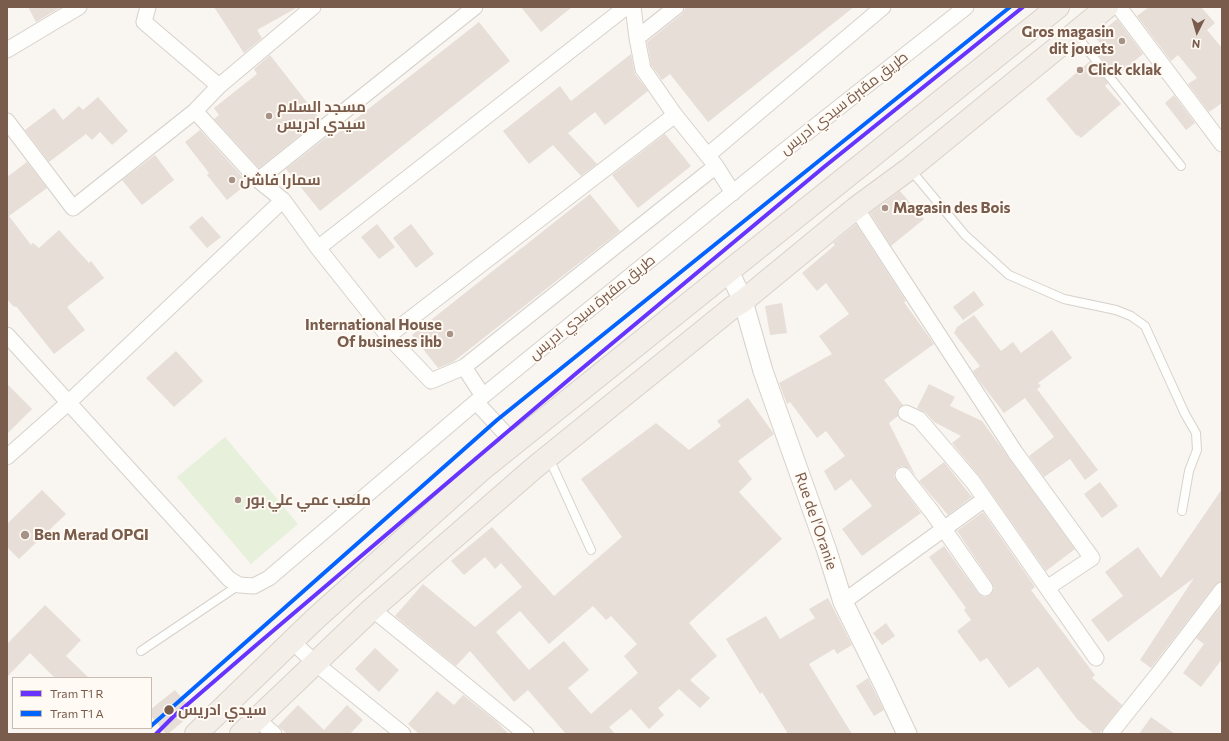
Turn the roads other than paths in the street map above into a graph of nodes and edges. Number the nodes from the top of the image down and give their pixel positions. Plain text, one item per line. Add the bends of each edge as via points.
1 (79, 7) edge
2 (148, 7) edge
3 (313, 7) edge
4 (475, 7) edge
5 (626, 7) edge
6 (633, 7) edge
7 (676, 7) edge
8 (883, 7) edge
9 (966, 7) edge
10 (1058, 7) edge
11 (1107, 7) edge
12 (1119, 7) edge
13 (1075, 33) junction
14 (637, 38) junction
15 (7, 50) edge
16 (219, 86) junction
17 (195, 111) junction
18 (675, 115) junction
19 (7, 121) edge
20 (1222, 144) edge
21 (712, 161) junction
22 (1181, 166) dead end
23 (909, 169) junction
24 (258, 180) junction
25 (733, 193) junction
26 (283, 200) junction
27 (856, 208) junction
28 (318, 248) junction
29 (729, 271) junction
30 (743, 301) junction
31 (7, 335) edge
32 (388, 336) junction
33 (464, 367) junction
34 (479, 399) junction
35 (68, 403) junction
36 (906, 413) dead end
37 (514, 443) junction
38 (7, 457) edge
39 (548, 457) junction
40 (903, 475) dead end
41 (985, 499) junction
42 (1182, 511) dead end
43 (943, 529) junction
44 (591, 550) dead end
45 (239, 585) junction
46 (986, 588) dead end
47 (1047, 588) junction
48 (1222, 590) edge
49 (842, 602) junction
50 (372, 609) junction
51 (292, 641) junction
52 (141, 651) dead end
53 (1096, 658) dead end
54 (315, 663) junction
55 (257, 719) junction
56 (196, 734) edge
57 (240, 734) edge
58 (274, 734) edge
59 (403, 734) edge
60 (526, 734) edge
61 (907, 734) edge
62 (1110, 734) edge

1 - 15 street
2 - 16 street via 144,22
3 - 16 street
4 - 24 street
5 - 28 street
6 - 14 street
7 - 14 street
8 - 21 street
9 - 25 street, طريق مقبرة سيدي ادريس
10 - 29 main road
11 - 13 main road
12 - 20 street
13 - 22 lane
13 - 23 main road
14 - 18 street via 643,69
16 - 17 street
17 - 19 street via 74,208
17 - 24 street
18 - 21 street
18 - 32 street
21 - 25 street
21 - 33 street
23 - 27 main road
23 - 42 lane via 964,235 1009,275 1064,299 1116,310 1131,316 1144,326 1196,433 1198,450 1190,471
24 - 26 street
25 - 34 street, طريق مقبرة سيدي ادريس
26 - 28 street
26 - 35 street
27 - 30 main road
27 - 47 street via 1015,452 1092,558
28 - 32 street
29 - 30 street, Rue de l'Oranie
29 - 37 main road
30 - 39 main road
30 - 49 street, Rue de l'Oranie via 763,371 827,551
31 - 35 street
32 - 33 street via 431,381
33 - 34 street
34 - 37 street
34 - 45 street, طريق مقبرة سيدي ادريس via 269,578 254,586
35 - 38 street
35 - 45 street via 229,579
36 - 41 street via 918,418
37 - 51 main road via 468,481
39 - 44 lane
39 - 50 main road
40 - 43 street
41 - 43 street
41 - 47 street
43 - 46 street
43 - 49 street
45 - 52 lane
47 - 53 street
48 - 62 street
49 - 61 street, Rue de l'Oranie
50 - 54 main road
50 - 60 street
51 - 54 street
51 - 56 main road
54 - 55 main road
54 - 59 street
55 - 57 main road
55 - 58 street

